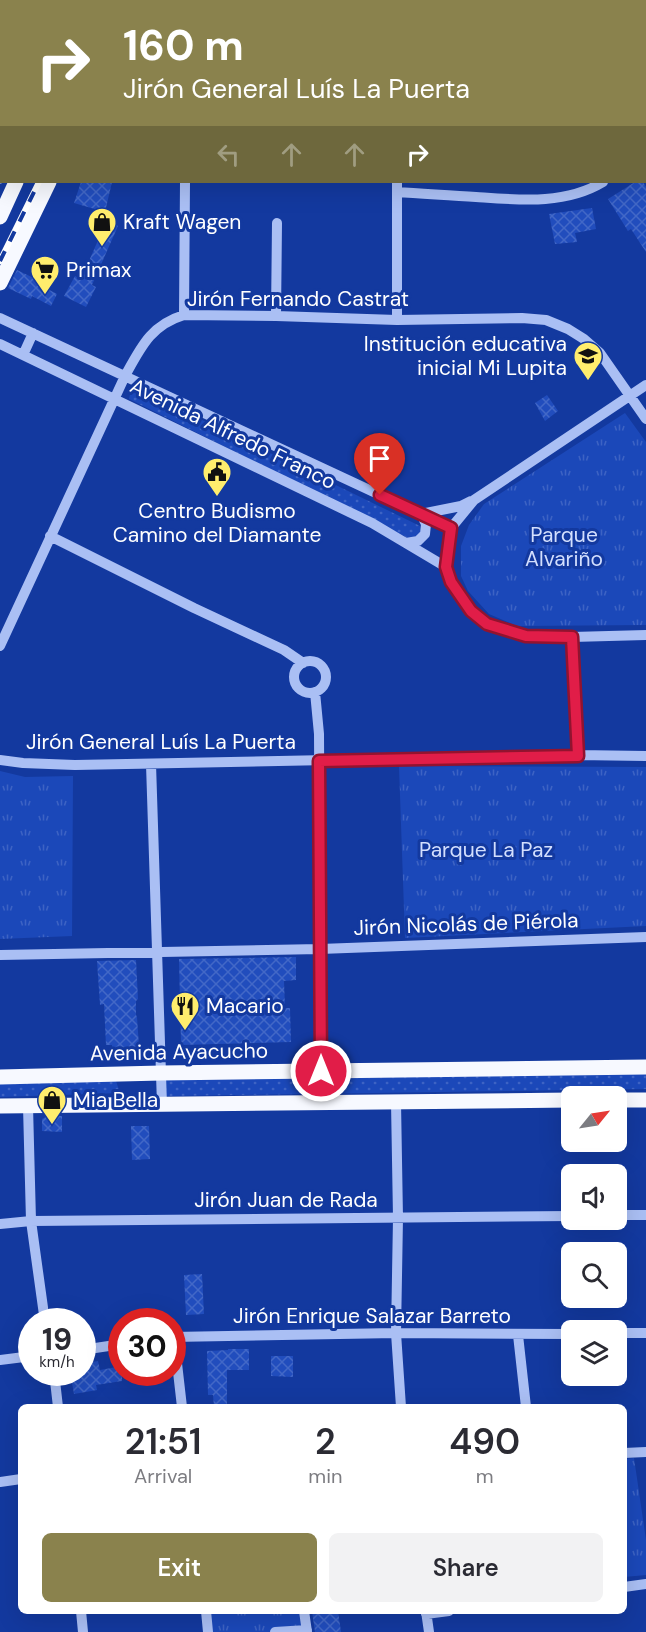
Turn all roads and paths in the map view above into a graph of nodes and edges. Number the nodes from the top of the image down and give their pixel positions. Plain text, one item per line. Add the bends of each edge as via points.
1 (16, 183) edge
2 (49, 183) edge
3 (185, 183) edge
4 (601, 183) edge
5 (397, 187) edge
6 (0, 217) edge
7 (278, 223) dead end
8 (0, 283) edge
9 (184, 315) junction
10 (276, 316) junction
11 (0, 318) edge
12 (397, 320) junction
13 (33, 333) junction
14 (0, 344) edge
15 (22, 355) junction
16 (125, 376) junction
17 (646, 385) edge
18 (630, 396) junction
19 (114, 398) junction
20 (646, 419) edge
21 (474, 500) junction
22 (421, 514) junction
23 (451, 528) junction
24 (50, 536) junction
25 (406, 543) junction
26 (446, 567) junction
27 (646, 635) edge
28 (572, 637) junction
29 (0, 646) edge
30 (303, 663) junction
31 (315, 692) junction
32 (578, 756) junction
33 (646, 756) edge
34 (0, 760) edge
35 (319, 761) junction
36 (151, 764) junction
37 (646, 937) edge
38 (320, 949) junction
39 (158, 952) junction
40 (0, 955) edge
41 (646, 1067) edge
42 (321, 1071) junction
43 (161, 1073) junction
44 (0, 1077) edge
45 (561, 1100) edge
46 (627, 1100) edge
47 (646, 1100) edge
48 (396, 1102) junction
49 (162, 1105) junction
50 (0, 1106) edge
51 (28, 1106) junction
52 (627, 1215) edge
53 (646, 1215) edge
54 (561, 1216) edge
55 (398, 1218) junction
56 (32, 1221) junction
57 (0, 1224) edge
58 (43, 1308) edge
59 (396, 1333) junction
60 (627, 1333) edge
61 (646, 1333) edge
62 (561, 1334) edge
63 (518, 1335) junction
64 (186, 1337) edge
65 (18, 1358) edge
66 (0, 1360) edge
67 (56, 1386) edge
68 (179, 1386) edge
69 (58, 1404) edge
70 (182, 1404) edge
71 (401, 1404) edge
72 (526, 1404) edge
73 (646, 1452) edge
74 (627, 1453) edge
75 (18, 1479) edge
76 (0, 1482) edge
77 (646, 1584) edge
78 (627, 1587) edge
79 (81, 1614) edge
80 (206, 1614) edge
81 (304, 1614) edge
82 (426, 1614) edge
83 (307, 1631) edge
84 (83, 1632) edge
85 (208, 1632) edge
86 (275, 1632) edge
87 (429, 1632) edge

1 - 6 main road
2 - 8 main road
3 - 9 street
4 - 5 street via 582,192 526,200
5 - 12 street
7 - 10 street
9 - 10 street, Jirón Fernando Castrat
9 - 16 street, Jirón Fernando Castrat via 154,331
10 - 12 street, Jirón Fernando Castrat
11 - 13 street, Avenida Alfredo Franco
12 - 18 street, Jirón Fernando Castrat via 546,320 568,329 600,353
13 - 15 street
13 - 16 street, Avenida Alfredo Franco
14 - 15 street, Avenida Alfredo Franco
15 - 19 street, Avenida Alfredo Franco
16 - 19 street, Jirón Fernando Castrat
16 - 22 street, Avenida Alfredo Franco
17 - 18 street
18 - 20 street, Jirón Fernando Castrat
18 - 21 street
19 - 24 street, Jirón Fernando Castrat
19 - 25 street, Avenida Alfredo Franco via 362,517
21 - 22 street
21 - 23 street
22 - 23 street, Avenida Alfredo Franco
22 - 25 street via 425,534 418,541
23 - 26 street
24 - 29 street, Jirón Fernando Castrat
24 - 30 street via 284,650
25 - 26 street, Avenida Alfredo Franco
26 - 28 street via 460,597 487,624 526,636
27 - 28 street
28 - 32 street
30 - 31 street via 294,675 297,685 305,692
30 - 31 street via 313,661 325,670 324,686
31 - 35 street
32 - 33 street, Jirón General Luís La Puerta
32 - 35 street, Jirón General Luís La Puerta
34 - 36 street, Jirón General Luís La Puerta via 23,764
35 - 36 street, Jirón General Luís La Puerta
35 - 38 street
36 - 39 street
37 - 38 street, Jirón Nicolás de Piérola
38 - 39 street, Jirón Nicolás de Piérola
38 - 42 street
39 - 40 street, Jirón Nicolás de Piérola
39 - 43 street
41 - 42 main road, Avenida Ayacucho
42 - 43 main road, Avenida Ayacucho
43 - 44 main road, Avenida Ayacucho
43 - 49 street
45 - 48 main road
46 - 47 main road
48 - 49 main road
48 - 55 street
49 - 51 main road
50 - 51 main road
51 - 56 street
52 - 53 street
54 - 55 street, Jirón Juan de Rada
55 - 56 street, Jirón Juan de Rada
55 - 59 street
56 - 57 street, Jirón Juan de Rada
56 - 58 street
59 - 63 street, Jirón Enrique Salazar Barreto
59 - 64 street, Jirón Enrique Salazar Barreto
59 - 71 street
60 - 61 street
62 - 63 street, Jirón Enrique Salazar Barreto
63 - 72 street
65 - 66 street
67 - 69 street
68 - 70 street
73 - 74 street
75 - 76 street
77 - 78 street
79 - 84 street
80 - 85 street
81 - 83 street
82 - 87 street
83 - 86 street

